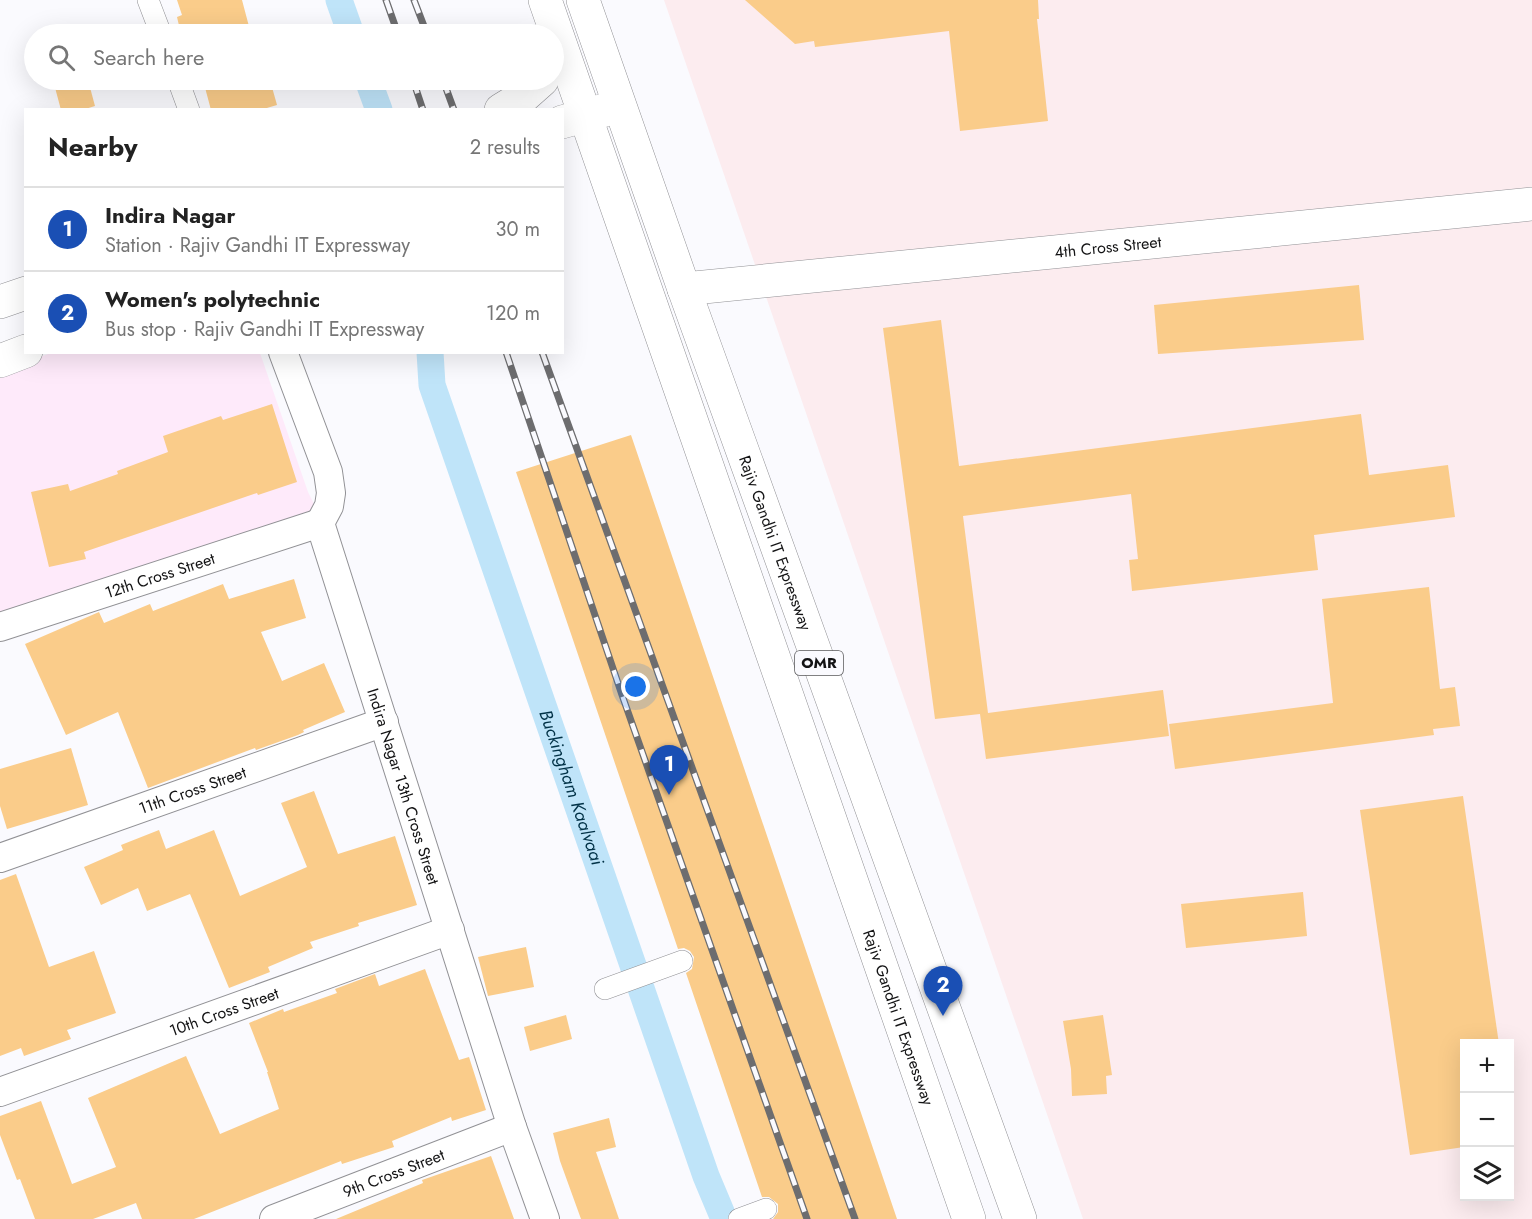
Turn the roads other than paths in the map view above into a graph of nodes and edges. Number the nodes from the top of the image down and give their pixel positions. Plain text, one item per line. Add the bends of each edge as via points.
1 (148, 0) edge
2 (545, 0) edge
3 (583, 0) edge
4 (157, 24) edge
5 (551, 24) edge
6 (564, 78) edge
7 (182, 90) edge
8 (531, 90) edge
9 (619, 106) junction
10 (188, 108) edge
11 (504, 108) edge
12 (574, 119) edge
13 (1532, 204) edge
14 (684, 289) junction
15 (24, 294) edge
16 (0, 302) edge
17 (24, 352) edge
18 (285, 354) edge
19 (0, 361) edge
20 (320, 523) junction
21 (0, 627) edge
22 (384, 722) junction
23 (0, 858) edge
24 (450, 930) junction
25 (682, 961) dead end
26 (605, 989) dead end
27 (0, 1092) edge
28 (512, 1128) junction
29 (766, 1209) dead end
30 (313, 1212) edge
31 (274, 1219) edge
32 (546, 1219) edge
33 (739, 1219) edge
34 (969, 1219) edge
35 (1020, 1219) edge

1 - 4 street
2 - 5 main road, Rajiv Gandhi IT Expressway / OMR
3 - 9 main road, Rajiv Gandhi IT Expressway / OMR
6 - 12 main road, Rajiv Gandhi IT Expressway / OMR
7 - 10 street
8 - 11 main road
9 - 12 main road
9 - 14 main road, Rajiv Gandhi IT Expressway / OMR
12 - 34 main road, Rajiv Gandhi IT Expressway / OMR
13 - 14 main road, 4th Cross Street
14 - 35 main road, Rajiv Gandhi IT Expressway / OMR
15 - 16 main road
17 - 19 main road
18 - 20 street via 328,472 329,507
20 - 21 street, 12th Cross Street
20 - 22 street, Indira Nagar 13th Cross Street
22 - 23 street, 11th Cross Street
22 - 24 street, Indira Nagar 13th Cross Street
24 - 27 street, 10th Cross Street
24 - 28 street, Indira Nagar 13th Cross Street
25 - 26 street
28 - 30 street, 9th Cross Street
28 - 32 street, Indira Nagar 13th Cross Street
29 - 33 street
30 - 31 street, 9th Cross Street

